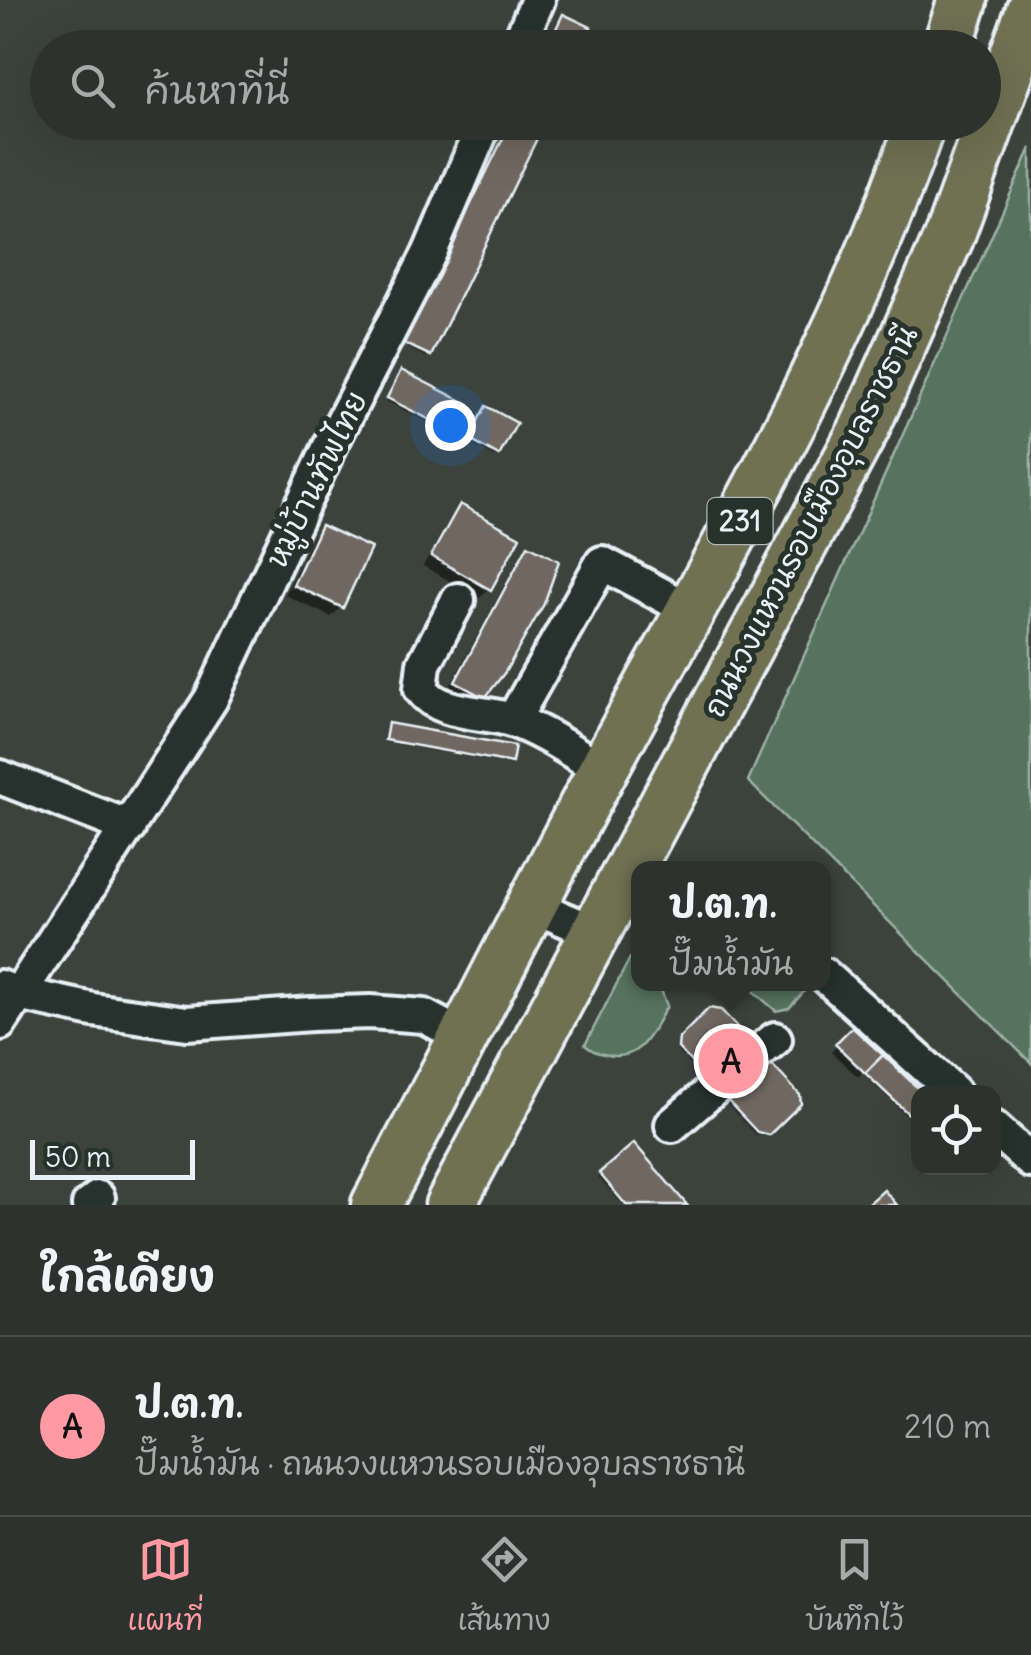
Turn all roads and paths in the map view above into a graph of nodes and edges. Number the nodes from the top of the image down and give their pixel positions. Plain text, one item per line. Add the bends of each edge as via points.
1 (538, 0) edge
2 (963, 0) edge
3 (1031, 10) edge
4 (525, 30) edge
5 (952, 30) edge
6 (1001, 93) edge
7 (477, 140) edge
8 (915, 140) edge
9 (984, 140) edge
10 (458, 600) dead end
11 (692, 611) junction
12 (513, 720) junction
13 (603, 770) junction
14 (0, 777) edge
15 (129, 827) junction
16 (650, 861) edge
17 (631, 886) edge
18 (533, 906) junction
19 (594, 932) junction
20 (831, 981) edge
21 (9, 991) edge
22 (0, 1023) edge
23 (466, 1038) junction
24 (946, 1085) edge
25 (715, 1088) tunnel mouth
26 (672, 1126) dead end
27 (1001, 1134) edge
28 (1031, 1162) edge
29 (376, 1205) edge
30 (450, 1205) edge

1 - 4 street
2 - 5 highway
3 - 6 highway, ถนนวงแหวนรอบเมืองอุบลราชธานี / 231
7 - 15 street, หมู่บ้านทัพไทย via 430,252 332,440 211,700
8 - 11 highway, ถนนวงแหวนรอบเมืองอุบลราชธานี / 231 via 860,280
9 - 16 highway, ถนนวงแหวนรอบเมืองอุบลราชธานี / 231 via 872,412
10 - 12 street via 424,664 421,689 430,701
11 - 12 street via 602,562
11 - 13 highway, ถนนวงแหวนรอบเมืองอุบลราชธานี / 231
12 - 13 street
13 - 18 highway, ถนนวงแหวนรอบเมืองอุบลราชธานี / 231
14 - 15 street
15 - 21 street, หมู่บ้านทัพไทย
17 - 19 highway, ถนนวงแหวนรอบเมืองอุบลราชธานี / 231
18 - 19 street
18 - 23 highway, ถนนวงแหวนรอบเมืองอุบลราชธานี / 231
19 - 30 highway, ถนนวงแหวนรอบเมืองอุบลราชธานี / 231
20 - 24 street
21 - 22 street, หมู่บ้านทัพไทย
21 - 23 street via 187,1022 350,1012 424,1016
23 - 29 highway, ถนนวงแหวนรอบเมืองอุบลราชธานี / 231
25 - 26 street
27 - 28 street

